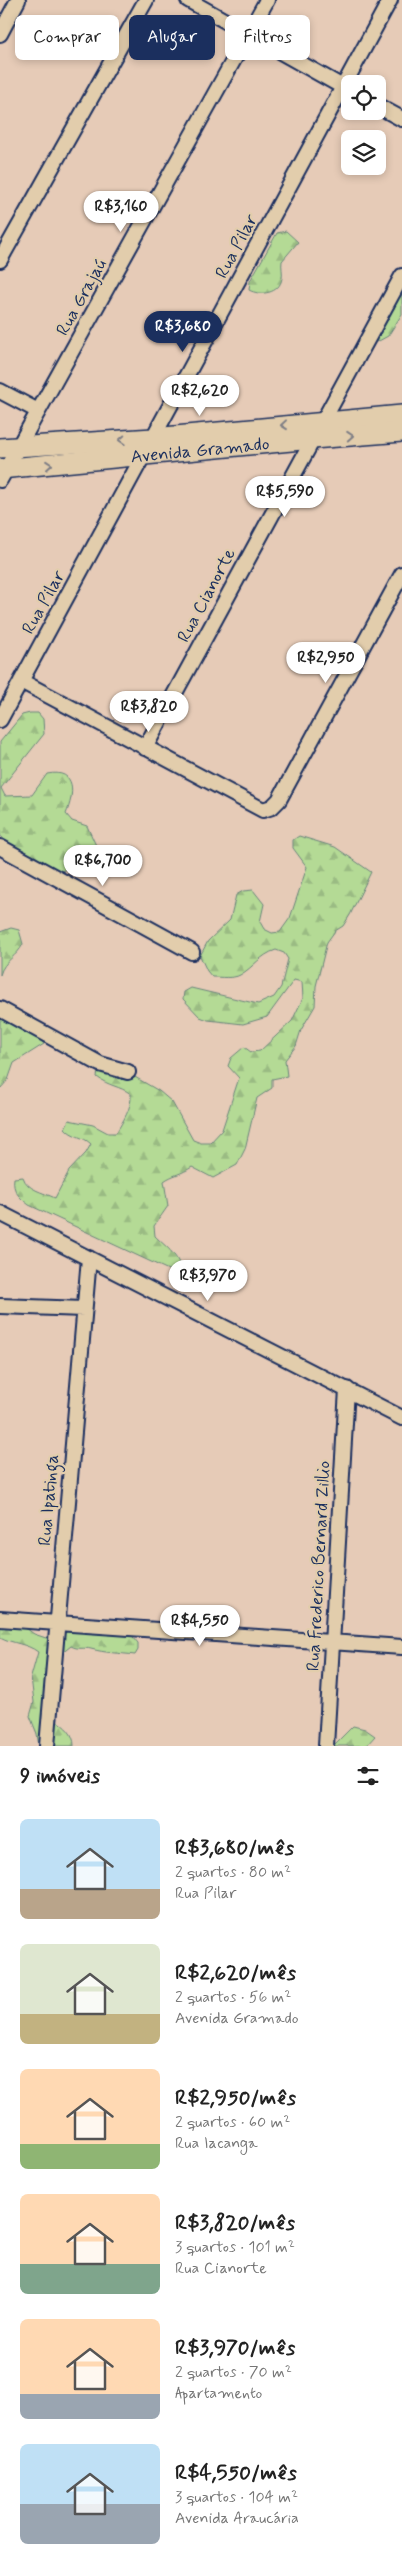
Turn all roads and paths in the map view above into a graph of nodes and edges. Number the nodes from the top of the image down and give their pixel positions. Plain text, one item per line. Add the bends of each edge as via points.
1 (18, 0) edge
2 (146, 0) edge
3 (188, 0) edge
4 (267, 0) edge
5 (390, 0) edge
6 (259, 15) edge
7 (225, 21) edge
8 (0, 34) edge
9 (234, 60) edge
10 (294, 60) edge
11 (353, 75) edge
12 (341, 86) edge
13 (341, 98) edge
14 (386, 110) edge
15 (402, 119) edge
16 (0, 260) edge
17 (402, 276) edge
18 (0, 391) edge
19 (38, 411) junction
20 (402, 415) edge
21 (321, 422) junction
22 (402, 432) edge
23 (154, 438) junction
24 (312, 439) junction
25 (20, 446) junction
26 (0, 448) edge
27 (144, 457) junction
28 (2, 472) edge
29 (402, 574) edge
30 (21, 681) junction
31 (0, 720) edge
32 (146, 748) junction
33 (0, 847) edge
34 (192, 952) dead end
35 (0, 1009) edge
36 (128, 1072) dead end
37 (0, 1213) edge
38 (89, 1258) junction
39 (0, 1306) edge
40 (84, 1309) junction
41 (346, 1389) junction
42 (402, 1418) edge
43 (0, 1619) edge
44 (57, 1623) junction
45 (333, 1642) junction
46 (402, 1647) edge
47 (47, 1746) edge
48 (326, 1746) edge

1 - 8 street
2 - 16 street
3 - 7 street
4 - 6 street, Rua Grajaú
5 - 11 street, Rua Pilar
9 - 19 street, Rua Grajaú
10 - 12 street
13 - 23 street, Rua Pilar
14 - 15 street
17 - 21 street, Rua Cianorte
18 - 19 street
19 - 25 street, Rua Grajaú
20 - 21 street, Avenida Gramado
21 -> 23 street, Avenida Gramado
21 - 24 street, Rua Cianorte
24 -> 22 street, Avenida Gramado
23 -> 25 street, Avenida Gramado
23 - 27 street, Rua Pilar
24 - 27 street, Avenida Gramado
24 - 32 street, Rua Cianorte
25 - 26 street, Avenida Gramado
25 - 28 street, Rua Grajaú
28 -> 27 street, Avenida Gramado
27 - 30 street, Rua Pilar
29 - 32 street via 279,800 272,807 263,810
30 - 31 street, Rua Pilar
30 - 32 street
33 - 34 street
35 - 36 street via 100,1064
37 - 38 street
38 - 40 street, Rua Ipatinga
38 - 41 street
39 - 40 street
40 - 44 street, Rua Ipatinga
41 - 42 street
41 - 45 street, Rua Frederico Bernard Zillio
43 - 44 street
44 - 45 street
44 - 47 street, Rua Ipatinga
45 - 46 street
45 - 48 street, Rua Frederico Bernard Zillio

